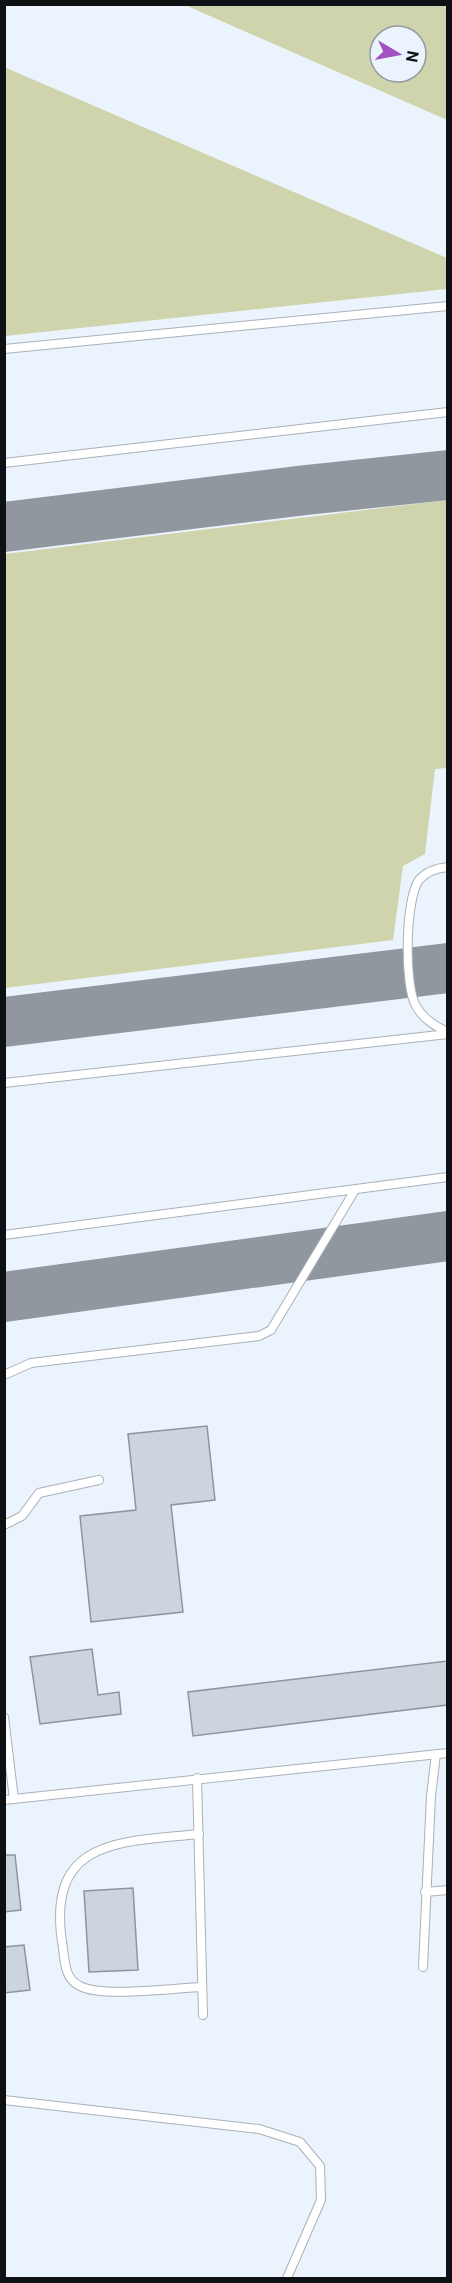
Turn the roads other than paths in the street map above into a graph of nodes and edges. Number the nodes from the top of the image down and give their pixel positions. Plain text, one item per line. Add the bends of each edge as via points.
1 (447, 306) edge
2 (4, 349) edge
3 (447, 412) edge
4 (4, 463) edge
5 (447, 867) edge
6 (447, 1033) edge
7 (4, 1083) edge
8 (447, 1177) edge
9 (355, 1190) junction
10 (4, 1235) edge
11 (4, 1375) edge
12 (99, 1480) dead end
13 (4, 1525) edge
14 (4, 1717) edge
15 (447, 1753) edge
16 (436, 1754) junction
17 (197, 1778) junction
18 (14, 1799) junction
19 (4, 1800) edge
20 (199, 1834) junction
21 (447, 1890) edge
22 (425, 1892) junction
23 (423, 1967) dead end
24 (202, 1987) junction
25 (203, 2015) dead end
26 (4, 2100) edge
27 (287, 2278) edge

1 - 2 lane
3 - 4 lane
5 - 6 lane via 425,874 413,891 410,904 412,998 420,1013
6 - 7 lane
8 - 9 lane
9 - 10 lane
9 - 11 lane via 271,1330 259,1336 31,1363
12 - 13 lane via 39,1492 22,1515
14 - 18 lane
15 - 16 lane
16 - 17 lane
16 - 22 lane
17 - 18 lane
17 - 20 lane
18 - 19 lane
20 - 24 lane
20 - 24 lane via 139,1840 88,1854 70,1874 63,1894 60,1929 67,1974 80,1987 103,1991
21 - 22 lane
22 - 23 lane
24 - 25 lane
26 - 27 lane via 259,2129 300,2142 320,2166 321,2200

